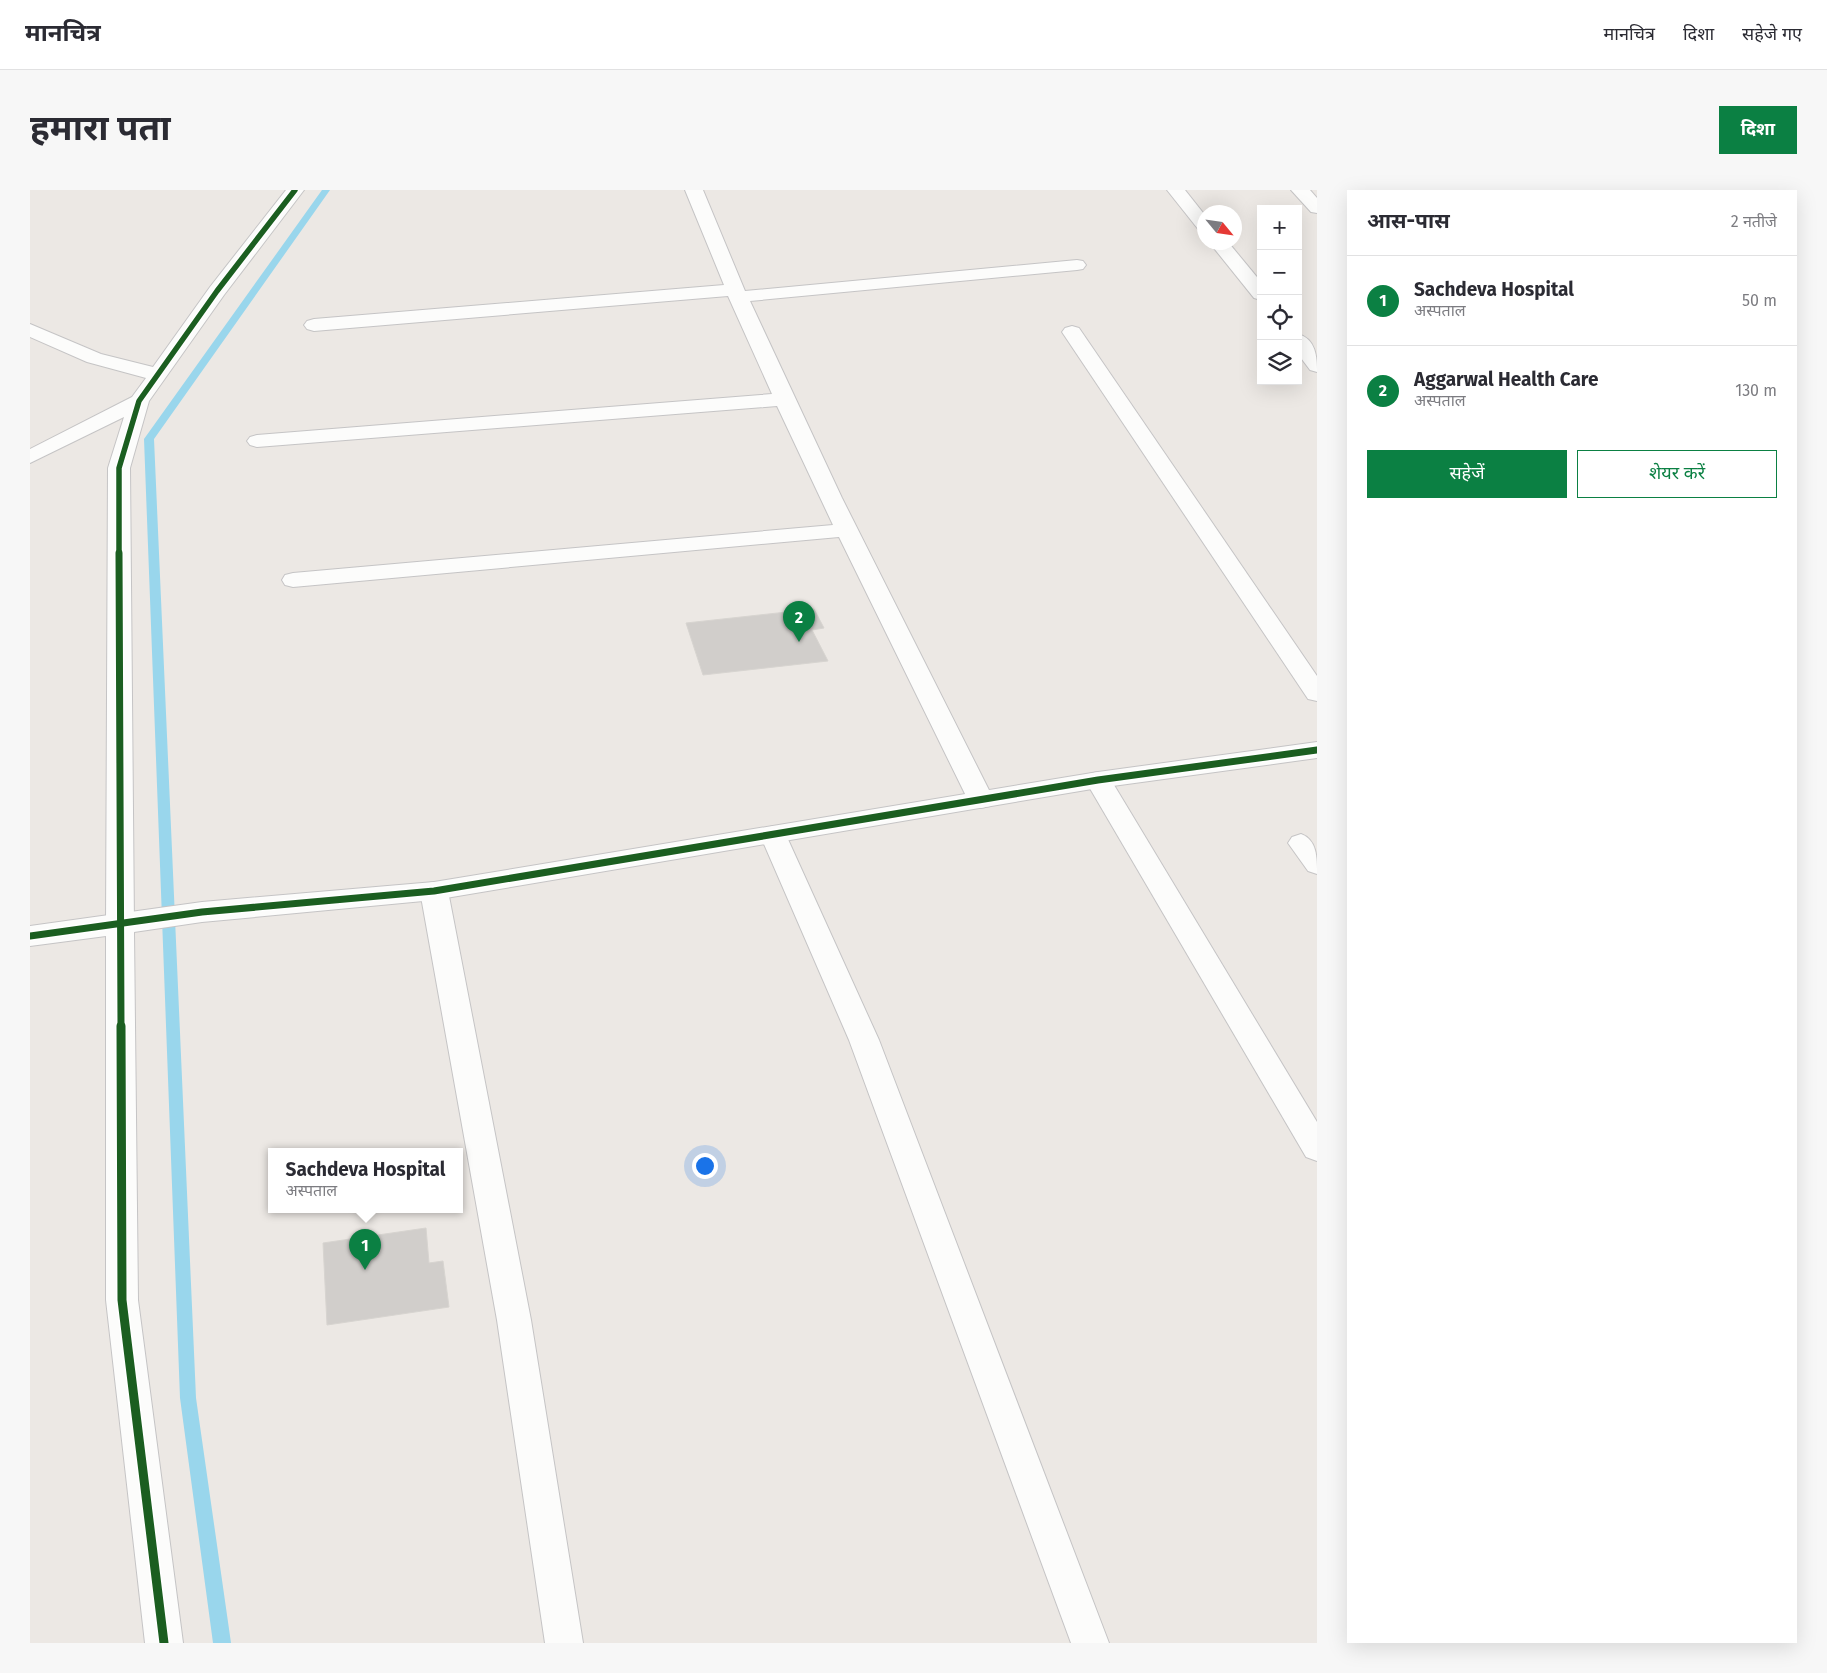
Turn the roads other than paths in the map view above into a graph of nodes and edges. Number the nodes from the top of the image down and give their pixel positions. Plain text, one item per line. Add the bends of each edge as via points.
1 (295, 190) edge
2 (694, 190) edge
3 (1176, 190) edge
4 (1300, 190) edge
5 (1317, 208) edge
6 (1197, 217) edge
7 (1225, 250) edge
8 (1077, 265) dead end
9 (1257, 289) edge
10 (736, 293) junction
11 (314, 325) dead end
12 (30, 330) edge
13 (1072, 332) dead end
14 (1302, 345) edge
15 (1317, 366) edge
16 (159, 375) junction
17 (785, 399) junction
18 (139, 401) junction
19 (257, 441) dead end
20 (30, 457) edge
21 (847, 530) junction
22 (293, 580) dead end
23 (1317, 694) edge
24 (1317, 750) edge
25 (1098, 780) junction
26 (981, 800) junction
27 (773, 835) junction
28 (1301, 843) dead end
29 (1317, 865) edge
30 (434, 891) junction
31 (135, 923) junction
32 (30, 936) edge
33 (1317, 1149) edge
34 (164, 1643) edge
35 (564, 1643) edge
36 (1090, 1643) edge

1 - 16 street via 217,291
2 - 10 street
3 - 6 street
4 - 5 street
7 - 9 street
8 - 10 street
10 - 11 street
10 - 17 street
12 - 16 street via 94,358
13 - 23 street
14 - 15 street
16 - 18 street
17 - 19 street
17 - 21 street
18 - 20 street
18 - 31 street via 120,468
21 - 22 street
21 - 26 street
24 - 25 street
25 - 26 street
25 - 33 street
26 - 27 street
27 - 30 street
27 - 36 street via 864,1040
28 - 29 street
30 - 31 street via 202,912
30 - 35 street via 514,1320
31 - 32 street
31 - 34 street via 122,1300

